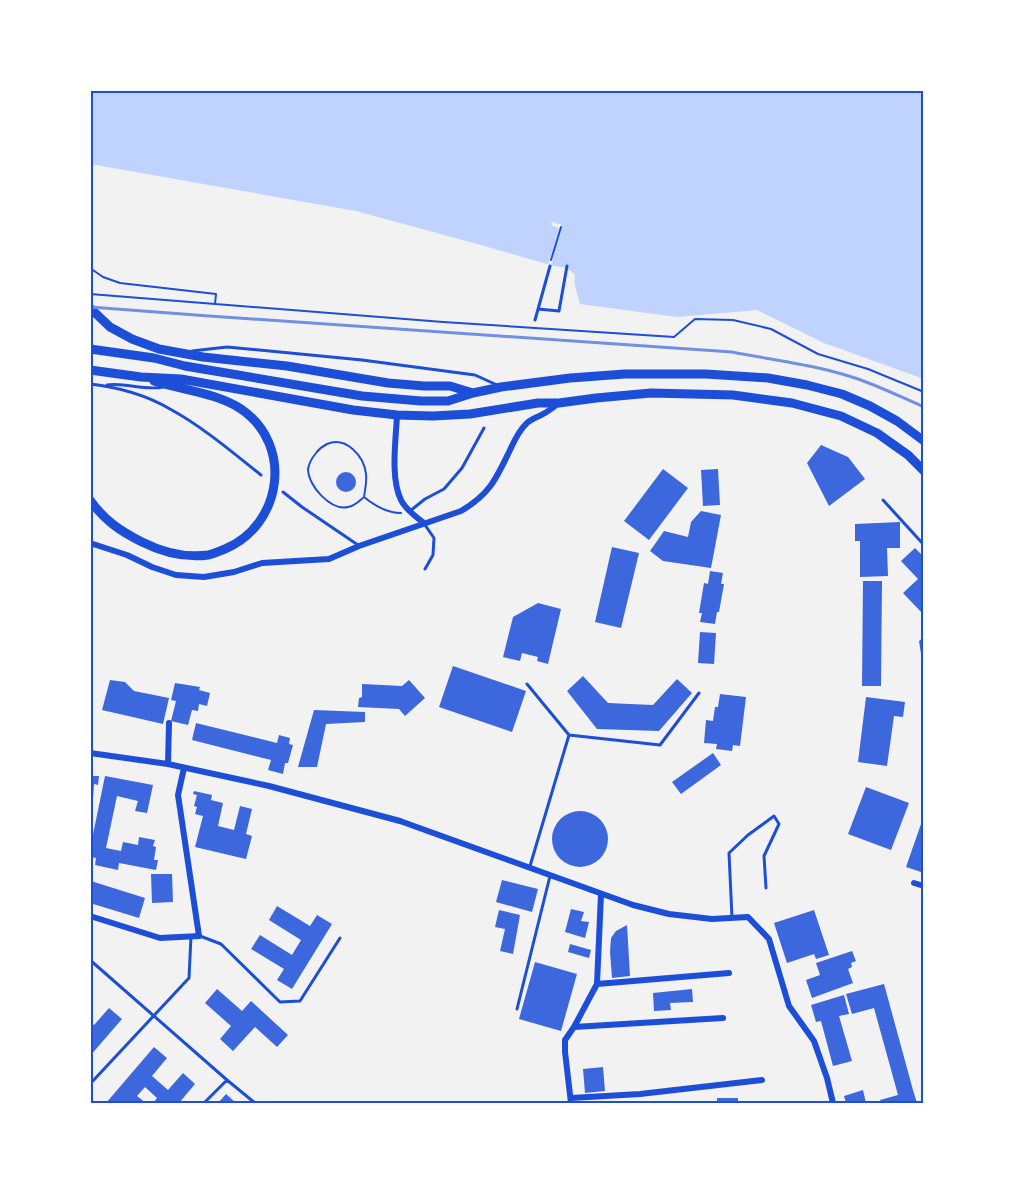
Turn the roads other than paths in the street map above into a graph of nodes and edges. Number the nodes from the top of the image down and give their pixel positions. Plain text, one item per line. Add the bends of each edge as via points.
1 (550, 266) road end
2 (567, 266) dead end
3 (90, 308) edge
4 (538, 309) junction
5 (535, 320) dead end
6 (90, 349) edge
7 (154, 358) junction
8 (90, 370) edge
9 (141, 377) junction
10 (90, 384) edge
11 (102, 385) junction
12 (169, 386) junction
13 (501, 387) junction
14 (473, 393) junction
15 (559, 403) junction
16 (397, 415) junction
17 (484, 428) dead end
18 (924, 441) edge
19 (924, 471) edge
20 (261, 475) dead end
21 (283, 492) dead end
22 (90, 500) edge
23 (883, 500) dead end
24 (410, 511) junction
25 (424, 523) junction
26 (90, 543) edge
27 (924, 545) edge
28 (359, 546) junction
29 (425, 569) dead end
30 (527, 684) dead end
31 (699, 693) dead end
32 (169, 723) dead end
33 (569, 735) junction
34 (90, 753) edge
35 (168, 764) junction
36 (184, 768) junction
37 (529, 868) junction
38 (550, 876) junction
39 (914, 883) dead end
40 (924, 886) edge
41 (766, 888) dead end
42 (601, 894) junction
43 (90, 916) edge
44 (732, 918) junction
45 (191, 936) junction
46 (199, 936) junction
47 (340, 938) dead end
48 (90, 960) edge
49 (729, 973) dead end
50 (597, 984) junction
51 (517, 1009) dead end
52 (154, 1016) junction
53 (723, 1018) dead end
54 (574, 1028) junction
55 (227, 1080) junction
56 (762, 1080) dead end
57 (90, 1084) edge
58 (571, 1100) edge
59 (204, 1103) edge
60 (255, 1103) edge
61 (833, 1103) edge

1 - 4 lane
2 - 4 lane via 559,311
3 - 14 main road via 110,327 159,349 387,382 450,386
4 - 5 lane
6 - 7 main road
7 - 13 lane via 226,347 475,375
7 - 14 main road via 389,399 448,401
8 - 9 main road
9 - 12 main road
9 - 16 main road via 181,379
10 - 11 lane
11 - 12 lane via 117,383 154,389
11 - 20 lane via 168,407
12 - 22 main road via 208,394 239,407 255,422 268,439 275,460 275,487 268,509 237,544 210,555 187,556 153,547 122,532
13 - 14 main road
13 - 18 main road via 625,374 768,378 842,394 897,421
15 - 16 main road via 434,416
15 - 19 main road via 651,393 733,395 792,403 841,416 877,433
15 - 25 street via 528,422 517,435 496,478 481,497 461,510
16 - 24 street via 394,476 401,500
17 - 24 lane via 462,468 444,489
21 - 28 lane
23 - 27 lane
24 - 25 street
25 - 28 street
25 - 29 lane via 434,538 433,555
26 - 28 street via 176,575 204,577 262,563 329,559
30 - 33 lane
31 - 33 lane via 660,745
32 - 35 street
33 - 37 lane
34 - 35 street
35 - 36 street
36 - 37 street via 400,821
36 - 46 street via 178,795
37 - 38 street
38 - 42 street
38 - 51 lane
39 - 40 street
41 - 44 lane via 764,856 779,824 774,816 729,853
42 - 44 street via 669,914
42 - 50 street
43 - 45 street via 160,938
44 - 61 street via 748,917 769,939 789,1006 814,1041
45 - 46 street
45 - 52 lane via 189,978
46 - 47 lane via 221,944 280,1002 300,1000
48 - 52 lane
49 - 50 street
50 - 54 street
52 - 55 lane
52 - 57 lane
53 - 54 street
54 - 58 street via 565,1052
55 - 59 lane
55 - 60 lane
56 - 58 street

